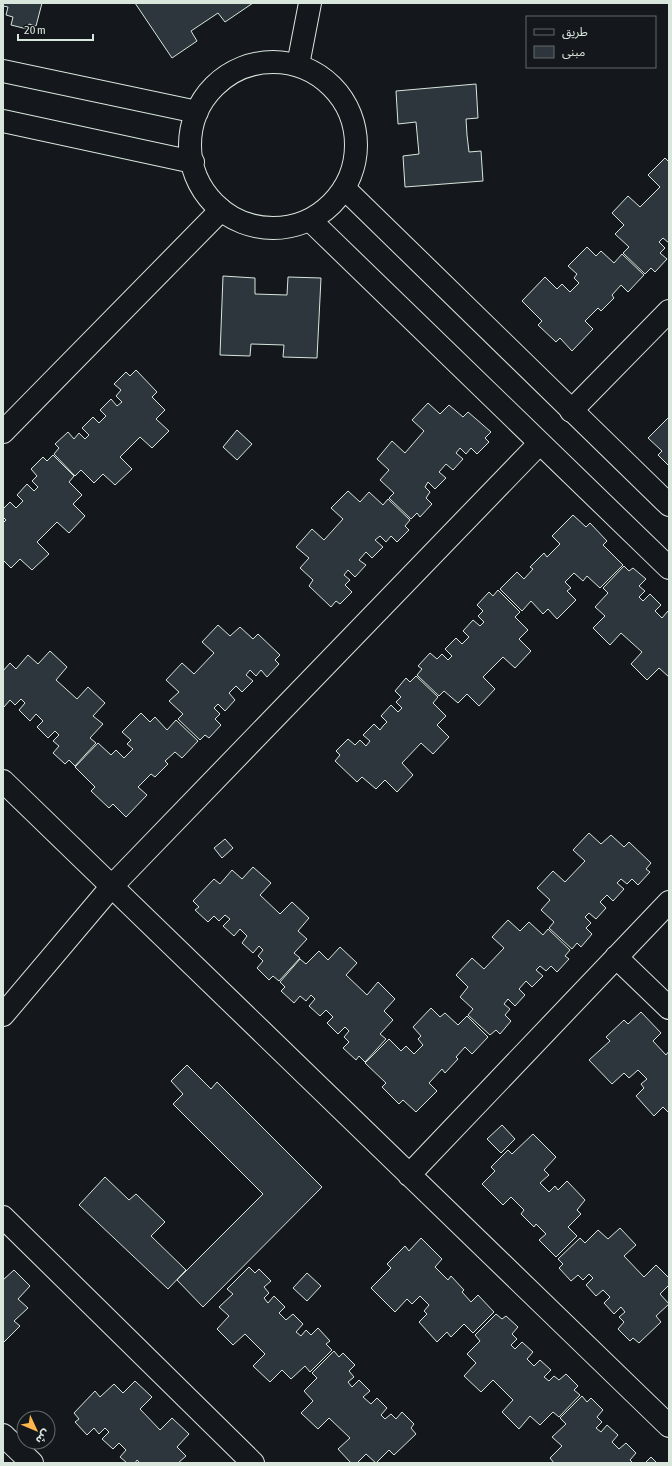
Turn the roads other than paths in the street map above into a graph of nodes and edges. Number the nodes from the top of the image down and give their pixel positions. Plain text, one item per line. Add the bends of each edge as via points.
1 (310, 3) edge
2 (298, 65) junction
3 (3, 71) edge
4 (197, 112) junction
5 (3, 121) edge
6 (192, 162) junction
7 (344, 188) junction
8 (221, 210) junction
9 (310, 220) junction
10 (669, 311) edge
11 (571, 411) junction
12 (3, 432) edge
13 (539, 444) junction
14 (669, 505) edge
15 (669, 568) edge
16 (3, 780) edge
17 (112, 886) junction
18 (669, 902) edge
19 (616, 957) junction
20 (669, 1008) edge
21 (3, 1015) edge
22 (409, 1175) junction
23 (3, 1217) edge
24 (669, 1426) edge
25 (3, 1435) edge
26 (32, 1463) edge
27 (253, 1463) edge

1 - 2 street
2 - 4 street via 274,62 250,65 228,75 210,92
2 - 7 street via 321,76 340,94 352,116 357,141 354,167
3 - 4 street
4 - 6 street via 191,134
5 - 6 street
6 - 8 street via 206,195
7 - 9 street via 330,207
7 - 11 street
8 - 9 street via 242,222 264,228 288,227
8 - 12 street
9 - 13 street
10 - 11 street
11 - 14 street
13 - 15 street
13 - 17 street
16 - 17 street
17 - 21 street
17 - 22 street
18 - 19 street
19 - 20 street
19 - 22 street
22 - 24 street
23 - 27 street
25 - 26 street

